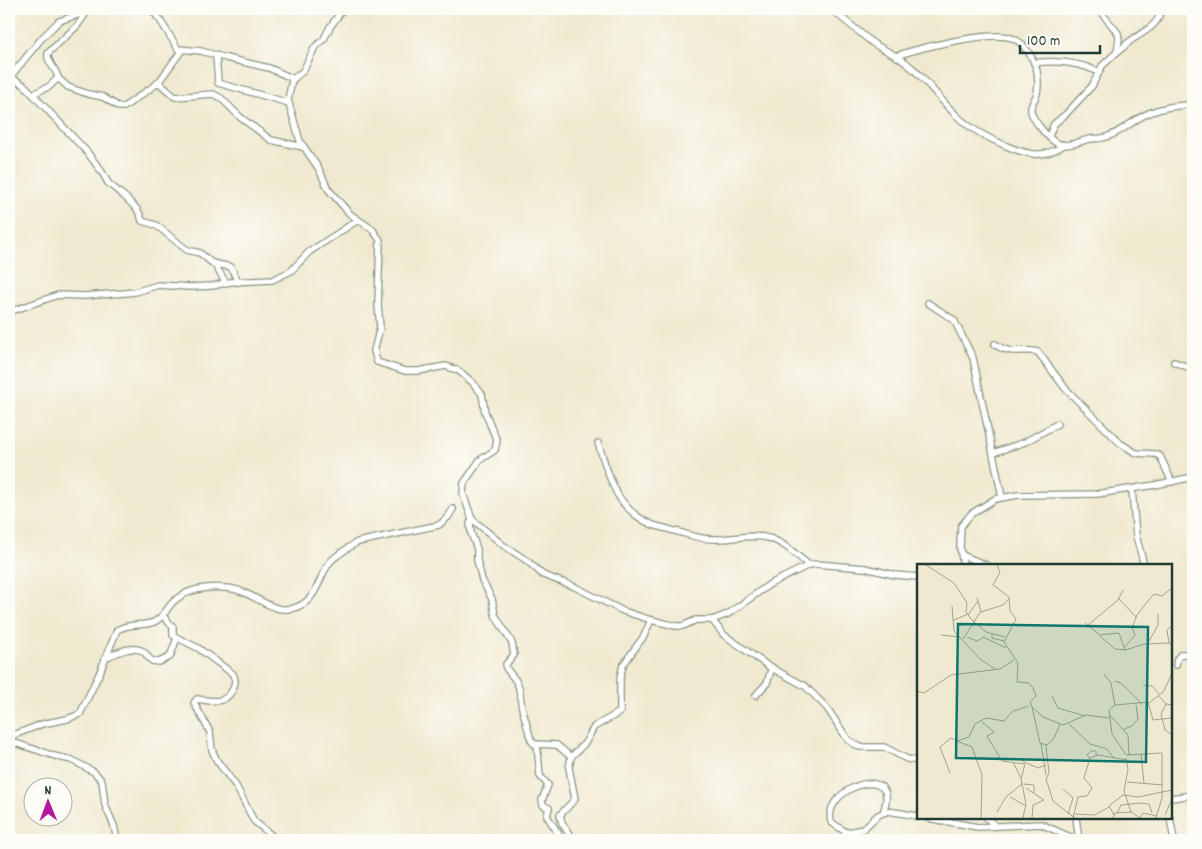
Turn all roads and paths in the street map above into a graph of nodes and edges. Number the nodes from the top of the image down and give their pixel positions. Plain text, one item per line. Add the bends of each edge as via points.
1 (151, 9) edge
2 (343, 9) edge
3 (832, 9) edge
4 (1102, 9) edge
5 (1160, 9) edge
6 (88, 10) edge
7 (182, 50) junction
8 (1117, 52) junction
9 (216, 55) junction
10 (896, 56) junction
11 (1034, 63) junction
12 (1099, 72) junction
13 (10, 78) edge
14 (58, 78) junction
15 (294, 79) junction
16 (158, 82) junction
17 (33, 94) junction
18 (289, 103) junction
19 (1193, 105) edge
20 (1049, 136) junction
21 (1064, 144) junction
22 (303, 147) junction
23 (358, 220) junction
24 (215, 265) junction
25 (238, 282) junction
26 (226, 283) junction
27 (928, 303) dead end
28 (9, 312) edge
29 (995, 344) dead end
30 (1174, 362) dead end
31 (1193, 369) edge
32 (1057, 424) dead end
33 (598, 443) dead end
34 (993, 453) junction
35 (1193, 477) edge
36 (1172, 482) junction
37 (1132, 489) junction
38 (1002, 497) junction
39 (454, 509) dead end
40 (472, 519) junction
41 (962, 555) junction
42 (963, 564) edge
43 (984, 564) edge
44 (1144, 564) edge
45 (809, 565) junction
46 (917, 577) edge
47 (163, 616) junction
48 (651, 620) junction
49 (712, 620) junction
50 (177, 638) junction
51 (1193, 654) edge
52 (105, 658) junction
53 (1176, 665) dead end
54 (772, 667) junction
55 (756, 695) dead end
56 (9, 737) edge
57 (9, 741) edge
58 (537, 744) junction
59 (571, 757) junction
60 (917, 761) edge
61 (1193, 795) edge
62 (1172, 798) edge
63 (883, 813) junction
64 (917, 816) edge
65 (933, 819) edge
66 (988, 819) edge
67 (1076, 819) edge
68 (1170, 819) edge
69 (995, 826) junction
70 (847, 833) junction
71 (117, 840) edge
72 (277, 840) edge
73 (560, 840) edge
74 (573, 840) edge
75 (845, 840) edge
76 (1078, 840) edge
77 (1174, 840) edge

1 - 7 street via 175,46
2 - 15 street via 324,39 314,47 304,71
3 - 10 street via 874,44
4 - 8 street via 1118,33
5 - 8 street via 1160,16 1151,27
6 - 13 street via 59,21
6 - 14 street via 78,26 48,53
7 - 9 street
7 - 16 street
8 - 12 street
9 - 15 street via 269,68
9 - 18 street via 218,83
10 - 11 street via 943,43 1005,37 1019,42
10 - 21 street via 914,69 957,116 990,139 1035,154 1050,153
11 - 12 street via 1057,61
11 - 20 street via 1038,84 1031,111
12 - 20 street via 1092,86 1055,124
13 - 17 street
14 - 16 street via 68,87 103,97 122,108
14 - 17 street
15 - 18 street
16 - 22 street via 175,97 213,94 271,140
17 - 24 street via 87,152 111,188 136,208 142,221 156,224 187,250 200,253
18 - 22 street
19 - 21 street via 1160,109 1109,136
20 - 21 street
22 - 23 street via 328,188
23 - 25 street via 309,252 291,271 272,280
23 - 40 street via 372,229 380,244 380,327 374,351 377,362 405,371 453,368 466,376 482,394 497,445 477,463 464,483 463,494
24 - 25 street via 231,267
24 - 26 street
25 - 26 street
26 - 28 street via 190,287 158,285 135,292 83,296 58,294
27 - 34 street via 954,320 971,352
29 - 36 street via 1012,352 1038,352 1065,388 1120,443 1136,453 1160,456
30 - 31 street
32 - 34 street via 1025,442
33 - 45 street via 620,500 641,519 701,538 766,537
34 - 38 street
35 - 36 street
36 - 37 street
37 - 38 street via 1097,494
37 - 44 street via 1136,536
38 - 41 street via 987,503 964,521 960,531
39 - 47 street via 439,525 353,545 333,558 315,594 299,606 274,608 234,588 201,588 175,601
40 - 48 street via 543,575
40 - 58 street via 471,533 482,580 492,599 495,615 512,643 514,655 506,668 519,688 529,734
41 - 42 street
41 - 43 street
45 - 46 street via 864,568
45 - 49 street via 770,584 728,614
47 - 50 street via 173,627 173,635
47 - 52 street via 153,622 117,630
48 - 49 street via 683,626 696,620
48 - 59 street via 644,636 623,665 620,712 594,727
49 - 54 street via 724,634
50 - 52 street via 170,657 158,662 136,650 118,652
50 - 72 street via 198,648 235,678 232,691 225,699 197,699 194,703 210,732 217,761 236,786 254,821
51 - 53 street via 1181,654
52 - 56 street via 80,714
54 - 55 street via 767,683
54 - 60 street via 800,682 817,698 848,740 860,746 880,746
57 - 71 street via 72,760 94,772 102,781 105,805
58 - 59 street via 556,746
58 - 73 street via 540,776 548,785 543,805 549,808 547,816
59 - 74 street via 569,768 575,799 560,815
61 - 62 street
63 - 64 street via 894,811
63 - 70 street via 863,829
63 - 70 street via 886,796 882,788 865,783 852,787 840,796 830,812 831,822
65 - 69 street via 978,827
66 - 69 street
67 - 76 street
68 - 77 street
69 - 76 street via 1041,824
70 - 75 street

